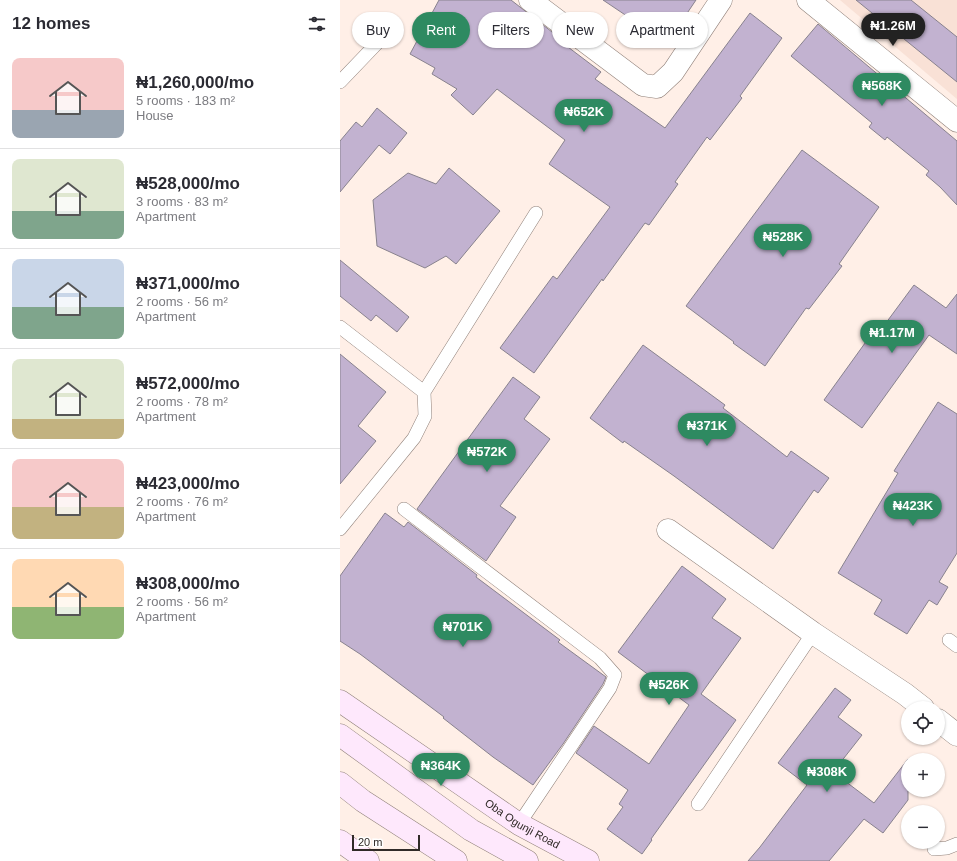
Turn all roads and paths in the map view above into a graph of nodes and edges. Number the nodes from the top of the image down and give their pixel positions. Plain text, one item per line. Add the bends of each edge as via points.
1 (530, 0) edge
2 (721, 0) edge
3 (808, 0) edge
4 (372, 48) edge
5 (340, 82) edge
6 (957, 121) edge
7 (536, 213) dead end
8 (340, 327) edge
9 (424, 392) junction
10 (404, 509) dead end
11 (340, 529) edge
12 (668, 530) dead end
13 (813, 633) junction
14 (340, 700) edge
15 (914, 701) edge
16 (945, 726) edge
17 (340, 735) edge
18 (957, 735) edge
19 (340, 783) edge
20 (698, 804) dead end
21 (519, 824) junction
22 (340, 841) edge
23 (957, 844) edge
24 (945, 848) edge
25 (368, 861) edge
26 (456, 861) edge
27 (527, 861) edge
28 (588, 861) edge

1 - 2 street via 643,85 657,87 672,72
3 - 6 street
4 - 5 lane
7 - 9 lane
8 - 9 lane
9 - 11 lane via 425,416 414,438
10 - 21 lane via 600,658 615,675 610,688
12 - 13 street
13 - 15 street
13 - 20 lane
14 - 21 main road, Oba Ogunji Road
16 - 18 street
17 - 27 main road via 471,830
19 - 26 main road via 363,801
21 - 28 main road, Oba Ogunji Road
22 - 25 main road
23 - 24 lane

